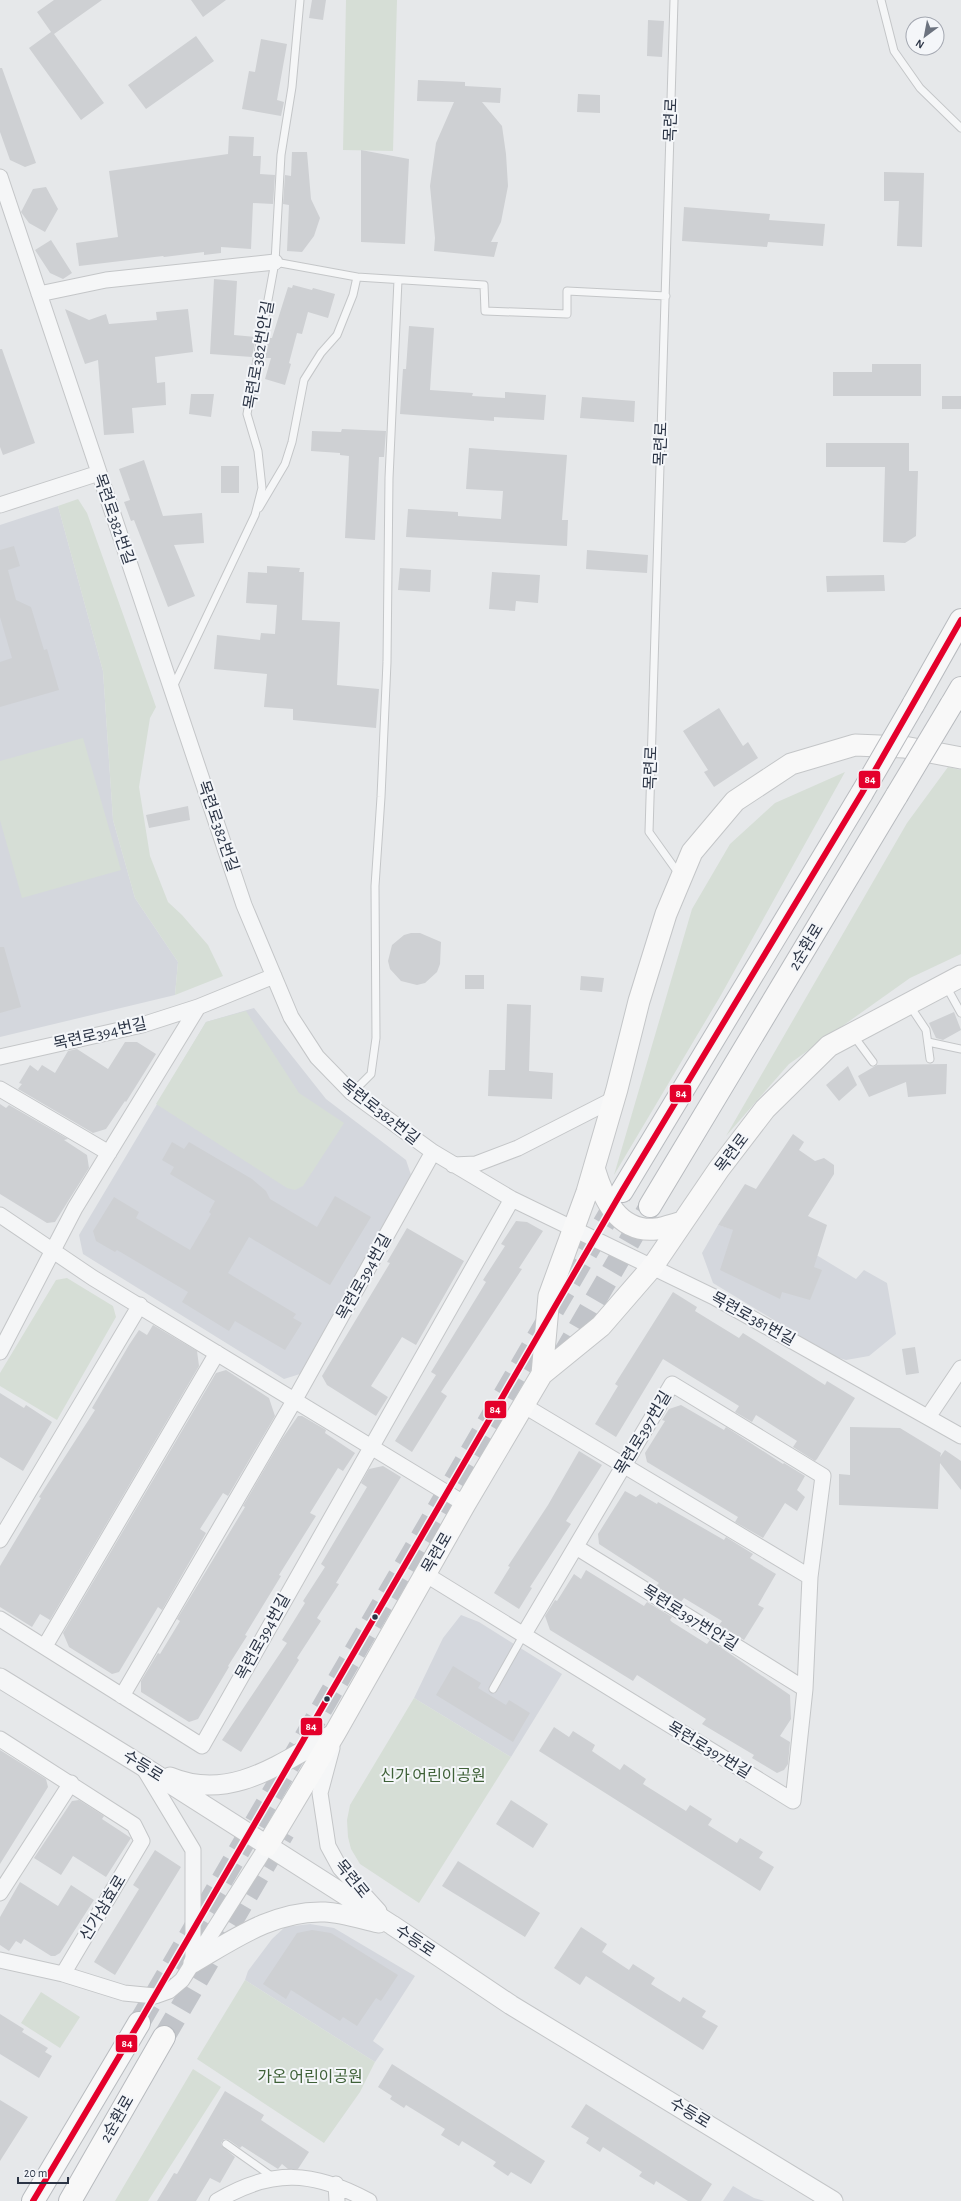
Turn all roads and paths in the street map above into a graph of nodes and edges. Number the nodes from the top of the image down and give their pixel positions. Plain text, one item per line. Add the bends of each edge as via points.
1 (300, 0) edge
2 (674, 0) edge
3 (881, 0) edge
4 (961, 128) edge
5 (0, 177) edge
6 (275, 262) junction
7 (357, 278) junction
8 (398, 280) junction
9 (39, 294) junction
10 (666, 296) junction
11 (99, 473) junction
12 (0, 505) edge
13 (255, 515) junction
14 (961, 620) edge
15 (172, 689) junction
16 (956, 696) edge
17 (961, 758) edge
18 (682, 877) junction
19 (274, 976) junction
20 (953, 980) edge
21 (908, 1004) junction
22 (198, 1007) junction
23 (961, 1013) edge
24 (852, 1034) junction
25 (928, 1042) junction
26 (961, 1049) edge
27 (0, 1057) edge
28 (930, 1058) dead end
29 (873, 1062) dead end
30 (0, 1090) edge
31 (352, 1094) junction
32 (614, 1099) junction
33 (433, 1152) junction
34 (109, 1154) junction
35 (453, 1165) junction
36 (594, 1168) junction
37 (622, 1191) tunnel mouth
38 (512, 1199) junction
39 (650, 1206) tunnel mouth
40 (0, 1216) edge
41 (683, 1222) junction
42 (573, 1229) junction
43 (53, 1251) junction
44 (653, 1266) junction
45 (140, 1305) junction
46 (0, 1352) edge
47 (217, 1353) junction
48 (961, 1368) edge
49 (542, 1374) junction
50 (294, 1401) junction
51 (523, 1405) junction
52 (928, 1417) junction
53 (961, 1436) edge
54 (371, 1446) junction
55 (623, 1464) junction
56 (464, 1504) junction
57 (0, 1540) edge
58 (576, 1547) junction
59 (425, 1574) junction
60 (810, 1577) junction
61 (0, 1619) edge
62 (524, 1634) junction
63 (45, 1646) junction
64 (0, 1678) edge
65 (493, 1689) dead end
66 (805, 1689) junction
67 (122, 1696) junction
68 (335, 1733) junction
69 (0, 1739) edge
70 (141, 1765) junction
71 (71, 1783) junction
72 (267, 1846) junction
73 (0, 1893) edge
74 (392, 1925) junction
75 (0, 1960) edge
76 (193, 1963) junction
77 (63, 1974) junction
78 (139, 2023) tunnel mouth
79 (164, 2037) tunnel mouth
80 (226, 2144) dead end
81 (274, 2178) junction
82 (336, 2184) junction
83 (33, 2201) edge
84 (70, 2201) edge
85 (217, 2201) edge
86 (337, 2201) edge
87 (369, 2201) edge
88 (833, 2201) edge

1 - 6 lane, 목련로382번안길 via 292,87 281,155
2 - 10 lane, 목련로
3 - 4 lane via 894,51 920,88
5 - 9 street, 목련로382번길
6 - 7 lane
6 - 9 street via 106,280
6 - 13 lane, 목련로382번안길 via 247,414 258,451 262,488
7 - 8 lane
7 - 13 lane via 354,295 337,335 321,353 304,380 285,464
8 - 10 lane via 484,285 485,311 567,314 567,291
8 - 31 lane via 389,478 382,797 375,886 376,1038 371,1074
9 - 11 street, 목련로382번길
10 - 18 lane, 목련로 via 649,832
11 - 12 street
11 - 15 street, 목련로382번길
13 - 15 lane, 목련로382번안길
14 - 37 highway, 2순환로, bridge via 862,793
15 - 19 street, 목련로382번길 via 244,905
16 - 39 highway, 2순환로, bridge
17 - 18 main road, 목련로 via 904,747 855,745 791,764 735,801 692,852
18 - 32 main road, 목련로 via 666,914 638,1001
19 - 22 street, 목련로394번길
19 - 31 street, 목련로382번길 via 299,1030 317,1057
20 - 21 main road, 목련로
20 - 23 lane
21 - 24 main road, 목련로
21 - 25 lane via 926,1030
22 - 27 street, 목련로394번길 via 142,1025
22 - 34 street
24 - 29 lane
24 - 41 main road, 목련로 via 829,1046 765,1109
25 - 26 lane
25 - 28 lane
30 - 34 street
31 - 33 street, 목련로382번길
32 - 35 street via 518,1148 476,1164
32 - 36 main road, 목련로
33 - 35 street, 목련로382번길
33 - 50 street, 목련로394번길
34 - 43 street via 75,1208
35 - 38 street, 목련로382번길
36 - 41 main road via 601,1191 615,1214 625,1222 639,1228 656,1229
36 - 42 main road, 목련로
38 - 42 street, 목련로382번길
38 - 54 street, 목련로394번길
40 - 43 street
41 - 44 main road, 목련로
42 - 44 street, 목련로381번길
42 - 49 main road, 목련로 via 549,1296
43 - 45 street
43 - 46 street
44 - 49 main road, 목련로 via 601,1326
44 - 52 street, 목련로381번길 via 714,1297
45 - 47 street
45 - 57 street
47 - 50 street
47 - 63 street
48 - 52 street
49 - 51 main road, 목련로
50 - 54 street
50 - 67 street, 목련로394번길
51 - 55 street
51 - 56 main road, 목련로
52 - 53 street, 목련로381번길
54 - 56 street
54 - 67 street, 목련로394번길 via 202,1746
55 - 58 street, 목련로397번길
55 - 60 street
55 - 60 street, 목련로397번길 via 672,1384 823,1476
56 - 59 main road, 목련로
58 - 62 street, 목련로397번길
58 - 66 street, 목련로397번안길
59 - 62 street, 목련로397번길
59 - 68 main road, 목련로
60 - 66 street
61 - 63 street, 목련로394번길
62 - 65 lane
62 - 66 street, 목련로397번길 via 793,1801
63 - 67 street, 목련로394번길
64 - 70 street, 수등로
68 - 70 street via 253,1778 227,1785 184,1783
68 - 72 main road, 목련로
68 - 74 street, 목련로 via 320,1793 328,1846 340,1868
69 - 71 street
70 - 72 street, 수등로
70 - 76 street via 193,1850
71 - 73 street
71 - 77 street, 신가삼효로 via 134,1825 142,1841
72 - 74 street, 수등로
72 - 76 street
74 - 76 street via 325,1912 298,1914 261,1924
74 - 88 street, 수등로 via 511,2005
75 - 77 street
76 - 77 street via 182,1980 169,1991 155,1996 124,1992
78 - 83 highway, 2순환로
79 - 84 highway, 2순환로
80 - 81 lane
81 - 82 street via 311,2178
81 - 85 street via 242,2188
82 - 86 street
82 - 87 street

